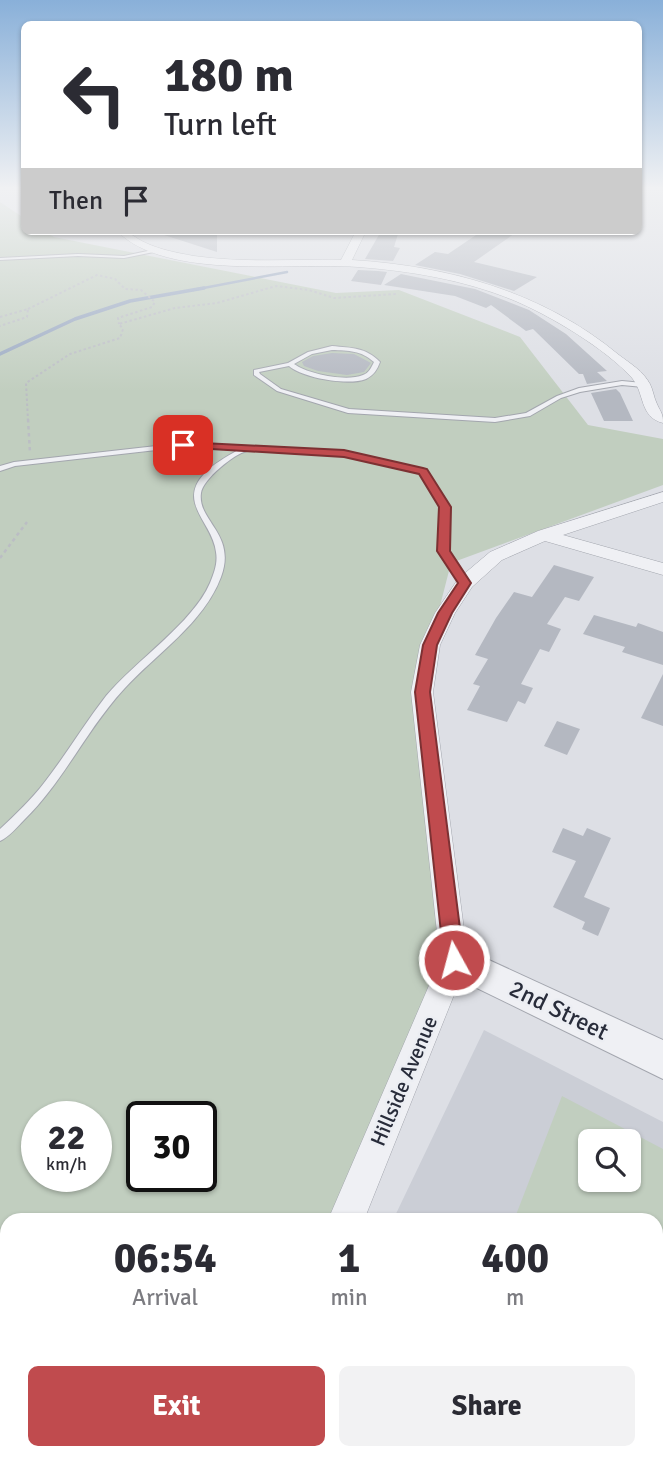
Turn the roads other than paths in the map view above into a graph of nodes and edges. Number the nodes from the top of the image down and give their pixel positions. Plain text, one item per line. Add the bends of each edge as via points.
1 (58, 256) edge
2 (88, 256) edge
3 (118, 256) edge
4 (180, 256) edge
5 (348, 256) edge
6 (0, 259) edge
7 (345, 263) junction
8 (290, 364) junction
9 (643, 386) junction
10 (663, 419) edge
11 (246, 448) junction
12 (0, 467) edge
13 (663, 497) edge
14 (544, 535) junction
15 (663, 569) edge
16 (465, 583) junction
17 (0, 836) edge
18 (454, 960) junction
19 (663, 1060) edge
20 (349, 1213) edge

1 - 6 lane
2 - 3 lane
4 - 7 street
5 - 7 street
7 - 9 street via 433,274 514,295 592,337 642,380
8 - 8 lane via 318,377 342,380 365,376 377,362 367,353 332,348
8 - 9 lane via 260,368 257,375 279,390 327,406 392,414 507,420 579,390 622,383
9 - 10 street via 650,405
11 - 12 lane via 183,445
11 - 16 lane via 344,453 423,472 445,507 443,551
11 - 17 lane via 204,478 199,488 200,511 221,543 223,559 212,588 119,687 54,779
13 - 14 street, Hillside Avenue
14 - 15 street
14 - 16 street, Hillside Avenue via 496,556
16 - 18 street, Hillside Avenue via 430,645 422,692
18 - 19 street, 2nd Street
18 - 20 street, Hillside Avenue

